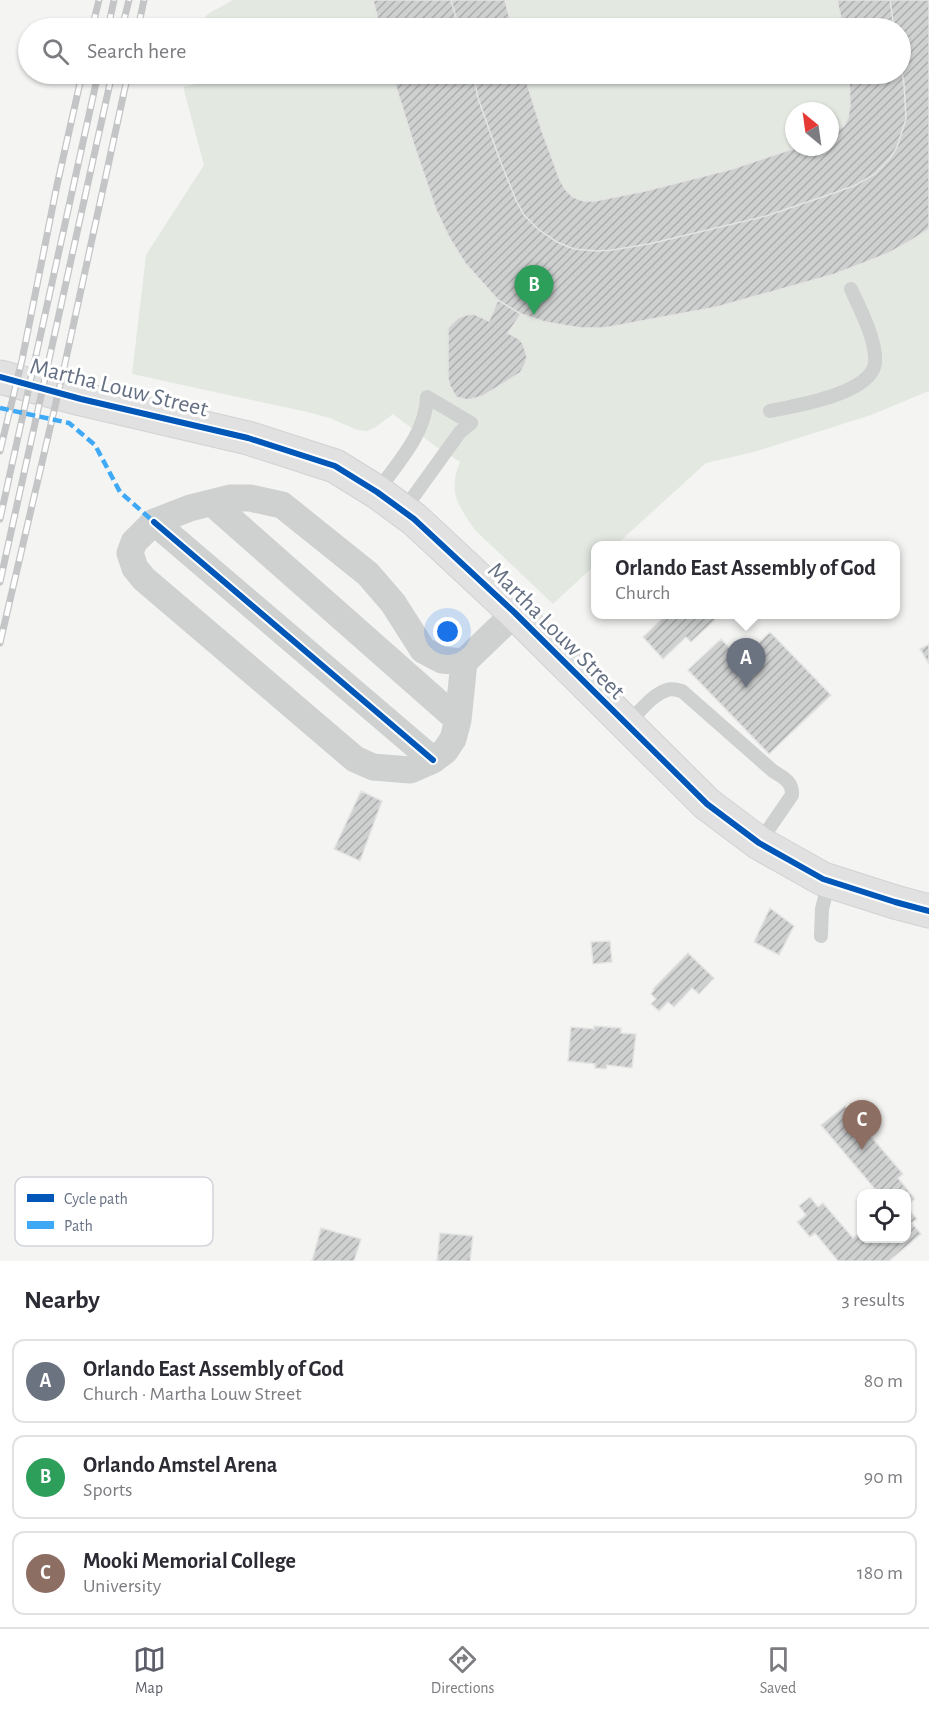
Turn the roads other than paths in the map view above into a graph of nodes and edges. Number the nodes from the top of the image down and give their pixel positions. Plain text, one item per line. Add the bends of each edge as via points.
1 (851, 289) dead end
2 (0, 377) edge
3 (770, 411) dead end
4 (377, 492) junction
5 (212, 504) junction
6 (404, 511) junction
7 (154, 522) junction
8 (515, 613) junction
9 (464, 662) junction
10 (458, 720) junction
11 (626, 725) junction
12 (433, 760) junction
13 (759, 843) junction
14 (829, 881) junction
15 (929, 911) edge
16 (821, 936) dead end

1 - 3 lane via 871,336 873,370 849,389
2 - 4 street, Martha Louw Street via 248,438 335,466
4 - 6 street, Martha Louw Street
4 - 6 lane via 417,435 424,421 427,397 471,423 460,432
5 - 7 street
5 - 9 street via 230,498 250,498 282,505 368,574 393,603 423,650 442,660
5 - 10 street
6 - 8 street, Martha Louw Street
7 - 12 street
7 - 12 street via 134,542 130,553 144,579 355,759 373,767 410,770
8 - 9 street
8 - 11 street, Martha Louw Street
9 - 10 street
10 - 12 street via 453,739
11 - 13 street, Martha Louw Street via 707,804
11 - 13 lane via 660,694 674,689 682,691 787,780 792,795
13 - 14 street, Martha Louw Street
14 - 15 street, Martha Louw Street
14 - 16 lane

